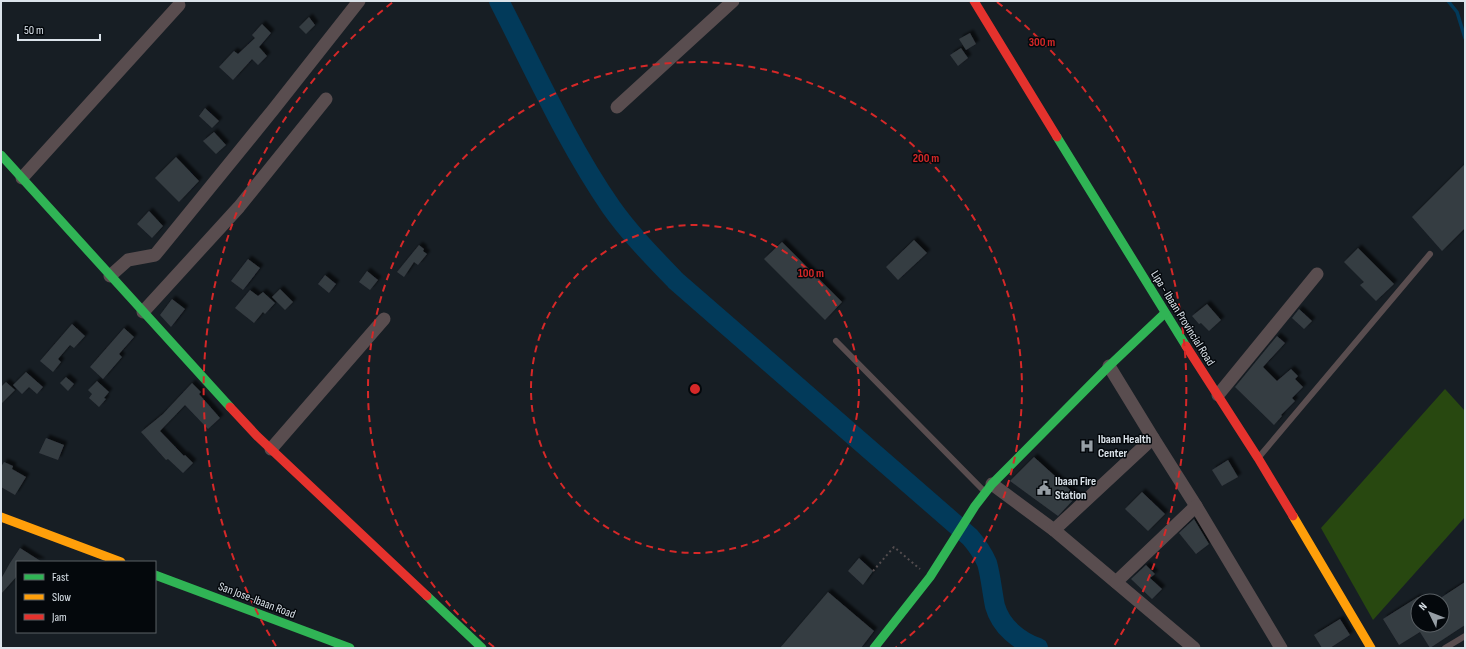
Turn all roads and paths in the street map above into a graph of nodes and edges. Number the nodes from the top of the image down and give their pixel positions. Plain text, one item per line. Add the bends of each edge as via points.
1 (359, 1) edge
2 (733, 1) edge
3 (974, 1) edge
4 (179, 5) dead end
5 (326, 99) dead end
6 (617, 107) dead end
7 (1, 155) edge
8 (22, 178) junction
9 (1430, 254) dead end
10 (1317, 274) dead end
11 (110, 276) junction
12 (143, 312) junction
13 (1165, 313) junction
14 (384, 318) dead end
15 (836, 341) dead end
16 (1109, 366) junction
17 (1218, 395) junction
18 (1153, 438) junction
19 (271, 449) junction
20 (1258, 458) junction
21 (989, 488) junction
22 (1196, 506) junction
23 (1, 517) edge
24 (1054, 530) junction
25 (118, 561) edge
26 (873, 571) dead end
27 (156, 575) edge
28 (930, 577) junction
29 (1116, 582) junction
30 (1465, 636) edge
31 (342, 647) edge
32 (482, 648) edge
33 (874, 648) edge
34 (1194, 648) edge
35 (1281, 648) edge
36 (1372, 648) edge
37 (1445, 648) edge

1 - 11 street via 155,255 128,260
2 - 6 street
3 - 13 main road, Lipa - Ibaan Provincial Road
4 - 8 street
5 - 12 street via 239,207
7 - 8 main road
8 - 11 main road
9 - 20 lane
10 - 17 street
11 - 12 main road
12 - 19 main road
13 - 16 main road
13 - 17 main road, Lipa - Ibaan Provincial Road
14 - 19 street
15 - 21 lane
16 - 18 street
16 - 21 main road
17 - 20 main road, Lipa - Ibaan Provincial Road
18 - 22 street
18 - 24 street
19 - 32 main road
20 - 36 main road, Lipa - Ibaan Provincial Road
21 - 24 street
21 - 28 main road
22 - 29 street
22 - 35 street
23 - 25 main road
24 - 29 street
26 - 28 path via 894,547
27 - 31 main road, San Jose-Ibaan Road
28 - 33 main road
29 - 34 street
30 - 37 lane

